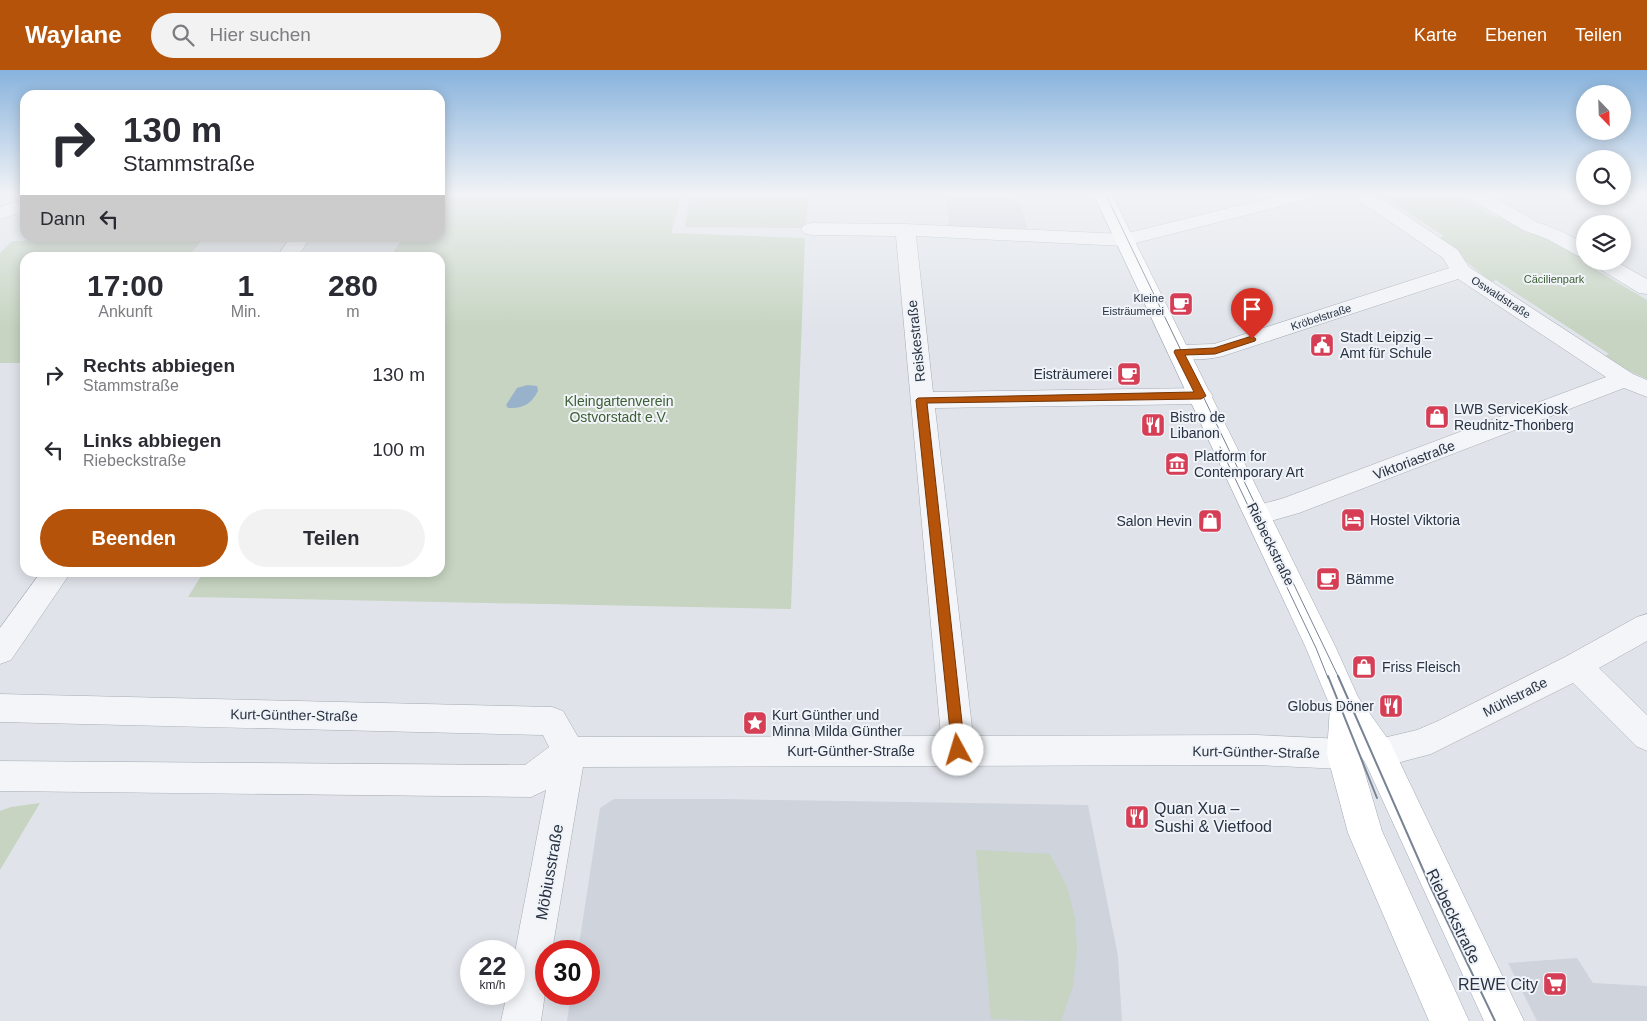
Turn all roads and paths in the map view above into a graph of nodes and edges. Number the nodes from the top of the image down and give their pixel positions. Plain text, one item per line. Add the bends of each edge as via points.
1 (906, 239) edge
2 (1110, 239) edge
3 (1429, 239) edge
4 (1562, 239) edge
5 (1124, 240) joint
6 (1576, 247) edge
7 (1616, 270) edge
8 (1461, 271) junction
9 (1647, 288) edge
10 (1179, 352) junction
11 (1636, 384) edge
12 (1201, 396) junction
13 (921, 400) junction
14 (1257, 515) junction
15 (53, 577) edge
16 (1647, 626) edge
17 (0, 651) edge
18 (1576, 666) junction
19 (1346, 706) junction
20 (0, 708) edge
21 (1647, 736) edge
22 (958, 750) junction
23 (569, 752) junction
24 (1378, 753) junction
25 (1343, 754) junction
26 (0, 776) edge
27 (522, 1021) edge
28 (1449, 1021) edge
29 (1504, 1021) edge

1 - 13 street, Reiskestraße
2 - 5 street
3 - 8 street, Oswaldstraße via 1451,254
4 - 6 street
5 - 10 main road, Riebeckstraße
7 - 9 street
8 - 10 street, Kröbelstraße via 1215,351
8 - 11 street, Oswaldstraße
10 - 12 main road, Riebeckstraße
11 - 14 street, Viktoriastraße
12 - 13 street
12 - 14 main road, Riebeckstraße
13 - 22 street, Reiskestraße
14 - 19 main road, Riebeckstraße
15 - 17 street
16 - 18 street, Mühlstraße
18 - 21 street
18 - 24 street, Mühlstraße via 1420,744
19 - 24 main road, Riebeckstraße
19 - 25 main road, Riebeckstraße
20 - 23 street, Kurt-Günther-Straße via 552,721
22 - 23 street, Kurt-Günther-Straße
22 - 25 street, Kurt-Günther-Straße via 1256,750
23 - 26 street via 531,781
23 - 27 street, Möbiusstraße
24 - 29 main road, Riebeckstraße
25 - 28 main road, Riebeckstraße via 1365,833

